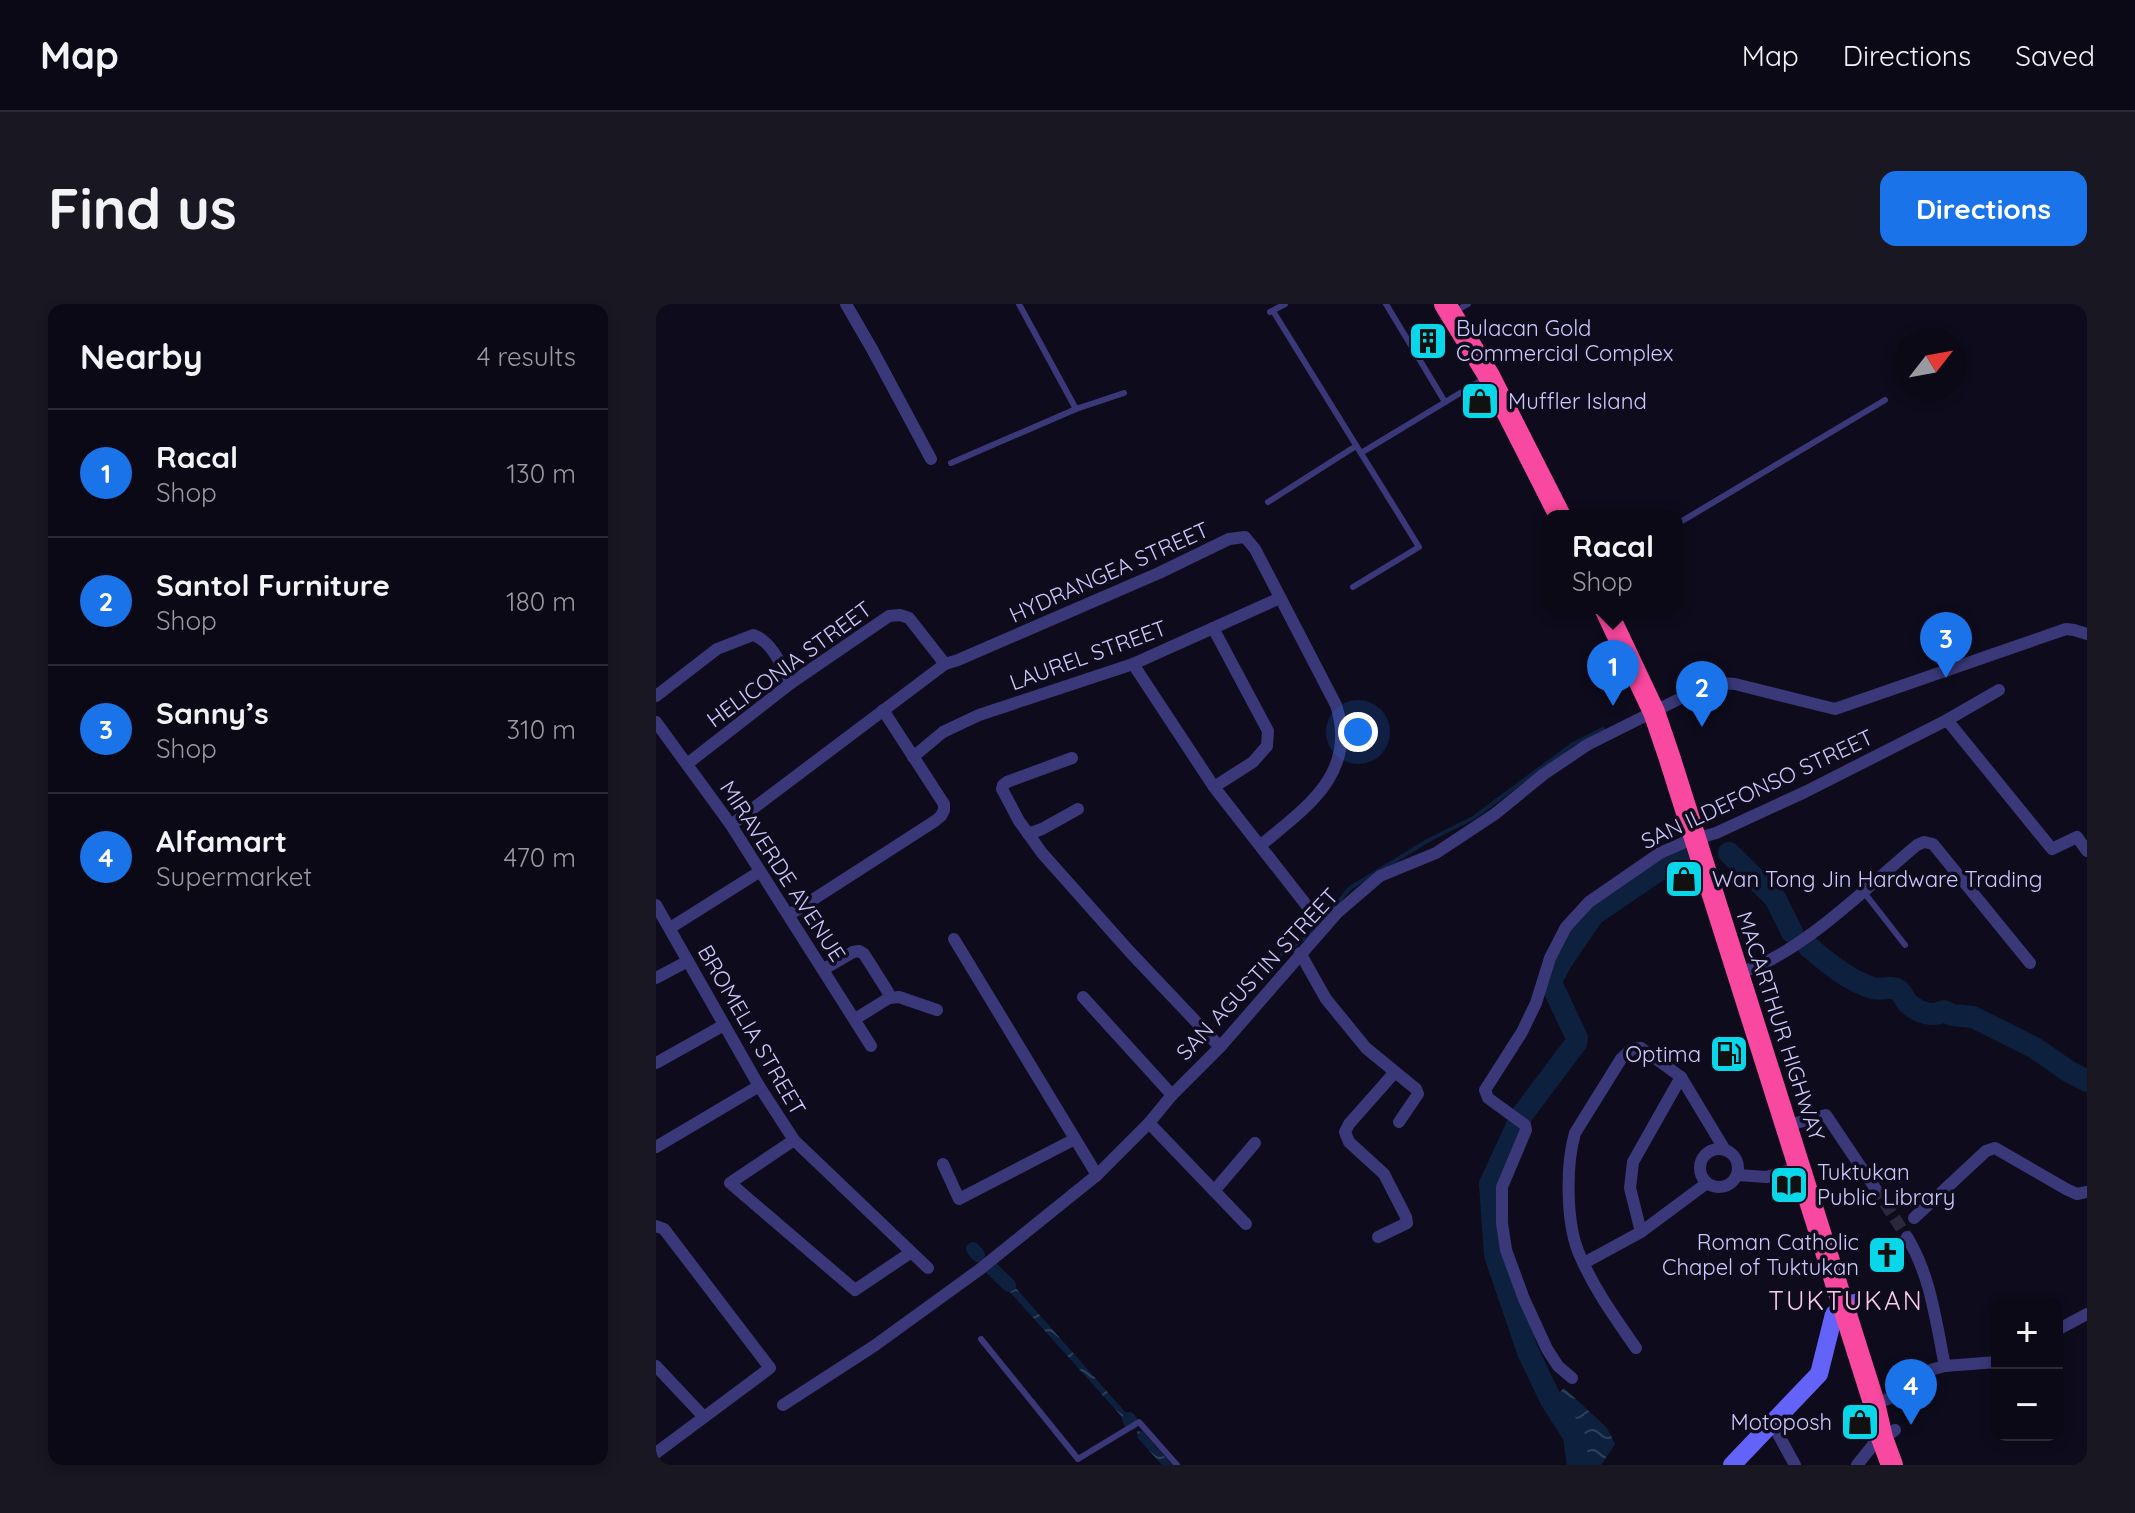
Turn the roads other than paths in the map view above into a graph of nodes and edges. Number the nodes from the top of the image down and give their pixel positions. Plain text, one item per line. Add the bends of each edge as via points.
1 (846, 304) edge
2 (1019, 304) edge
3 (1285, 304) edge
4 (1386, 304) edge
5 (1457, 307) edge
6 (1494, 373) junction
7 (1124, 393) dead end
8 (1885, 400) dead end
9 (1445, 402) junction
10 (1076, 409) junction
11 (1356, 446) junction
12 (1361, 453) junction
13 (931, 459) dead end
14 (951, 463) dead end
15 (1268, 502) dead end
16 (1557, 510) edge
17 (1571, 510) edge
18 (1683, 520) edge
19 (1353, 587) dead end
20 (1280, 598) junction
21 (1608, 614) edge
22 (1622, 614) edge
23 (1213, 628) junction
24 (2087, 634) edge
25 (945, 664) junction
26 (1133, 664) junction
27 (791, 683) junction
28 (1999, 690) dead end
29 (656, 696) edge
30 (1660, 709) junction
31 (883, 710) junction
32 (1947, 720) junction
33 (656, 722) edge
34 (913, 757) junction
35 (1072, 758) dead end
36 (687, 764) junction
37 (1214, 787) junction
38 (1078, 809) dead end
39 (731, 825) junction
40 (1028, 834) junction
41 (1701, 838) junction
42 (1261, 845) junction
43 (2087, 851) edge
44 (759, 872) junction
45 (1862, 891) junction
46 (656, 905) edge
47 (1311, 911) dead end
48 (789, 915) junction
49 (670, 928) junction
50 (954, 939) dead end
51 (1905, 945) dead end
52 (1300, 953) junction
53 (688, 961) junction
54 (2030, 963) dead end
55 (824, 969) junction
56 (1743, 972) junction
57 (656, 978) edge
58 (1083, 997) dead end
59 (889, 998) junction
60 (937, 1010) dead end
61 (855, 1019) junction
62 (724, 1025) junction
63 (871, 1046) dead end
64 (1220, 1047) junction
65 (656, 1063) edge
66 (1395, 1072) junction
67 (1681, 1077) junction
68 (759, 1086) junction
69 (1172, 1095) junction
70 (1399, 1122) dead end
71 (1149, 1123) junction
72 (1791, 1124) junction
73 (1075, 1139) junction
74 (794, 1140) junction
75 (1255, 1143) dead end
76 (656, 1147) edge
77 (1725, 1150) junction
78 (943, 1164) dead end
79 (1804, 1165) junction
80 (1097, 1175) junction
81 (1737, 1175) junction
82 (1707, 1183) junction
83 (1875, 1188) tunnel mouth
84 (1214, 1191) junction
85 (2087, 1192) edge
86 (1914, 1218) dead end
87 (1246, 1224) dead end
88 (656, 1226) edge
89 (1641, 1232) junction
90 (1378, 1237) dead end
91 (1907, 1237) tunnel mouth
92 (910, 1253) junction
93 (1584, 1263) junction
94 (928, 1268) dead end
95 (1848, 1305) junction
96 (2087, 1314) edge
97 (2063, 1327) edge
98 (981, 1339) dead end
99 (1636, 1348) dead end
100 (1991, 1362) edge
101 (656, 1366) edge
102 (1945, 1366) junction
103 (1572, 1378) dead end
104 (1880, 1401) junction
105 (783, 1405) dead end
106 (704, 1417) junction
107 (1772, 1423) junction
108 (1889, 1434) junction
109 (656, 1453) edge
110 (1177, 1465) edge
111 (1732, 1465) edge
112 (1795, 1465) edge
113 (1857, 1465) edge
114 (1892, 1465) edge
115 (1906, 1465) edge

1 - 13 street
2 - 10 lane
3 - 11 lane via 1272,311
4 - 9 lane
5 - 6 highway
6 - 9 lane
6 - 16 highway
6 - 17 highway
7 - 10 lane
8 - 18 lane
9 - 12 lane
10 - 14 lane
11 - 12 lane
11 - 15 lane
12 - 19 lane via 1419,547
20 - 23 street, LAUREL STREET
20 - 25 street, HYDRANGEA STREET via 1245,537 1229,539
20 - 42 street, HYDRANGEA STREET via 1336,705 1342,734 1338,762 1323,789
21 - 30 highway, MACARTHUR HIGHWAY
22 - 30 highway, MACARTHUR HIGHWAY
23 - 26 street, LAUREL STREET
23 - 37 street via 1268,731 1267,746 1253,762
24 - 30 street, SAN AGUSTIN STREET via 2066,629 1835,709 1720,683
25 - 27 street, HELICONIA STREET via 909,618 889,616
25 - 31 street, HYDRANGEA STREET
26 - 34 street, LAUREL STREET via 979,715 943,732
26 - 37 street
27 - 29 street via 768,645 753,635 717,649
27 - 36 street, HELICONIA STREET
28 - 32 street, SAN ILDEFONSO STREET
30 - 41 highway, MACARTHUR HIGHWAY
30 - 52 street, SAN AGUSTIN STREET via 1587,745 1436,853 1380,876
31 - 34 street
31 - 39 street, HYDRANGEA STREET
32 - 41 street, SAN ILDEFONSO STREET
32 - 43 street via 2052,849 2077,837
33 - 36 street, MIRAVERDE AVENUE
34 - 48 street via 944,804 941,816
35 - 40 street via 1003,785
36 - 39 street, MIRAVERDE AVENUE
37 - 42 street
38 - 40 street
39 - 44 street, MIRAVERDE AVENUE
40 - 64 street
41 - 56 highway, MACARTHUR HIGHWAY
41 - 103 street, SAN ILDEFONSO STREET via 1636,867 1589,902 1566,927 1522,1032 1485,1090 1526,1130 1502,1187 1506,1250 1547,1349
42 - 47 street
44 - 48 street, MIRAVERDE AVENUE
44 - 49 street
45 - 51 lane
45 - 54 street via 1917,845 1933,844
45 - 56 street via 1808,936
46 - 49 street, BROMELIA STREET
48 - 55 street, MIRAVERDE AVENUE
49 - 53 street, BROMELIA STREET
50 - 73 street
52 - 64 street, SAN AGUSTIN STREET
52 - 66 street via 1326,999 1366,1048
53 - 57 street
53 - 62 street, BROMELIA STREET
55 - 59 street via 859,951
55 - 61 street, MIRAVERDE AVENUE
56 - 72 highway, MACARTHUR HIGHWAY
58 - 69 street
59 - 60 street
59 - 61 street
61 - 63 street, MIRAVERDE AVENUE
62 - 65 street
62 - 68 street, BROMELIA STREET
64 - 69 street, SAN AGUSTIN STREET
66 - 70 street via 1418,1094
66 - 90 street via 1345,1132 1384,1174 1406,1217 1402,1227
67 - 77 street
67 - 89 street via 1633,1162 1630,1188
67 - 93 street via 1641,1048 1632,1049 1575,1133 1568,1195
68 - 74 street, BROMELIA STREET
68 - 76 street
69 - 71 street, SAN AGUSTIN STREET
71 - 80 street, SAN AGUSTIN STREET
71 - 84 street
72 - 79 highway, MACARTHUR HIGHWAY
72 - 83 street via 1826,1115
73 - 78 street via 959,1199
73 - 80 street
74 - 92 street, BROMELIA STREET
74 - 92 street via 730,1183 855,1290
75 - 84 street
77 - 81 street via 1738,1163
77 - 82 street via 1708,1152 1702,1160
79 - 81 street via 1767,1177
79 - 95 highway, MACARTHUR HIGHWAY
80 - 105 street, SAN AGUSTIN STREET via 979,1270
81 - 82 street via 1721,1188
82 - 89 street
84 - 87 street
85 - 86 street via 2066,1189 1995,1148
88 - 106 street via 664,1229 770,1368
89 - 93 street
91 - 102 street via 1924,1272
92 - 94 street, BROMELIA STREET
93 - 99 street
95 - 104 highway, MACARTHUR HIGHWAY
95 - 107 street via 1834,1314 1819,1374
96 - 97 street
98 - 110 lane via 1078,1459 1139,1422
100 - 102 street
101 - 106 street
102 - 104 street via 1916,1374 1895,1397
104 - 108 highway, MACARTHUR HIGHWAY
106 - 109 street
107 - 111 street
107 - 112 street
108 - 113 street
108 - 114 highway, MACARTHUR HIGHWAY
108 - 115 highway, MACARTHUR HIGHWAY

